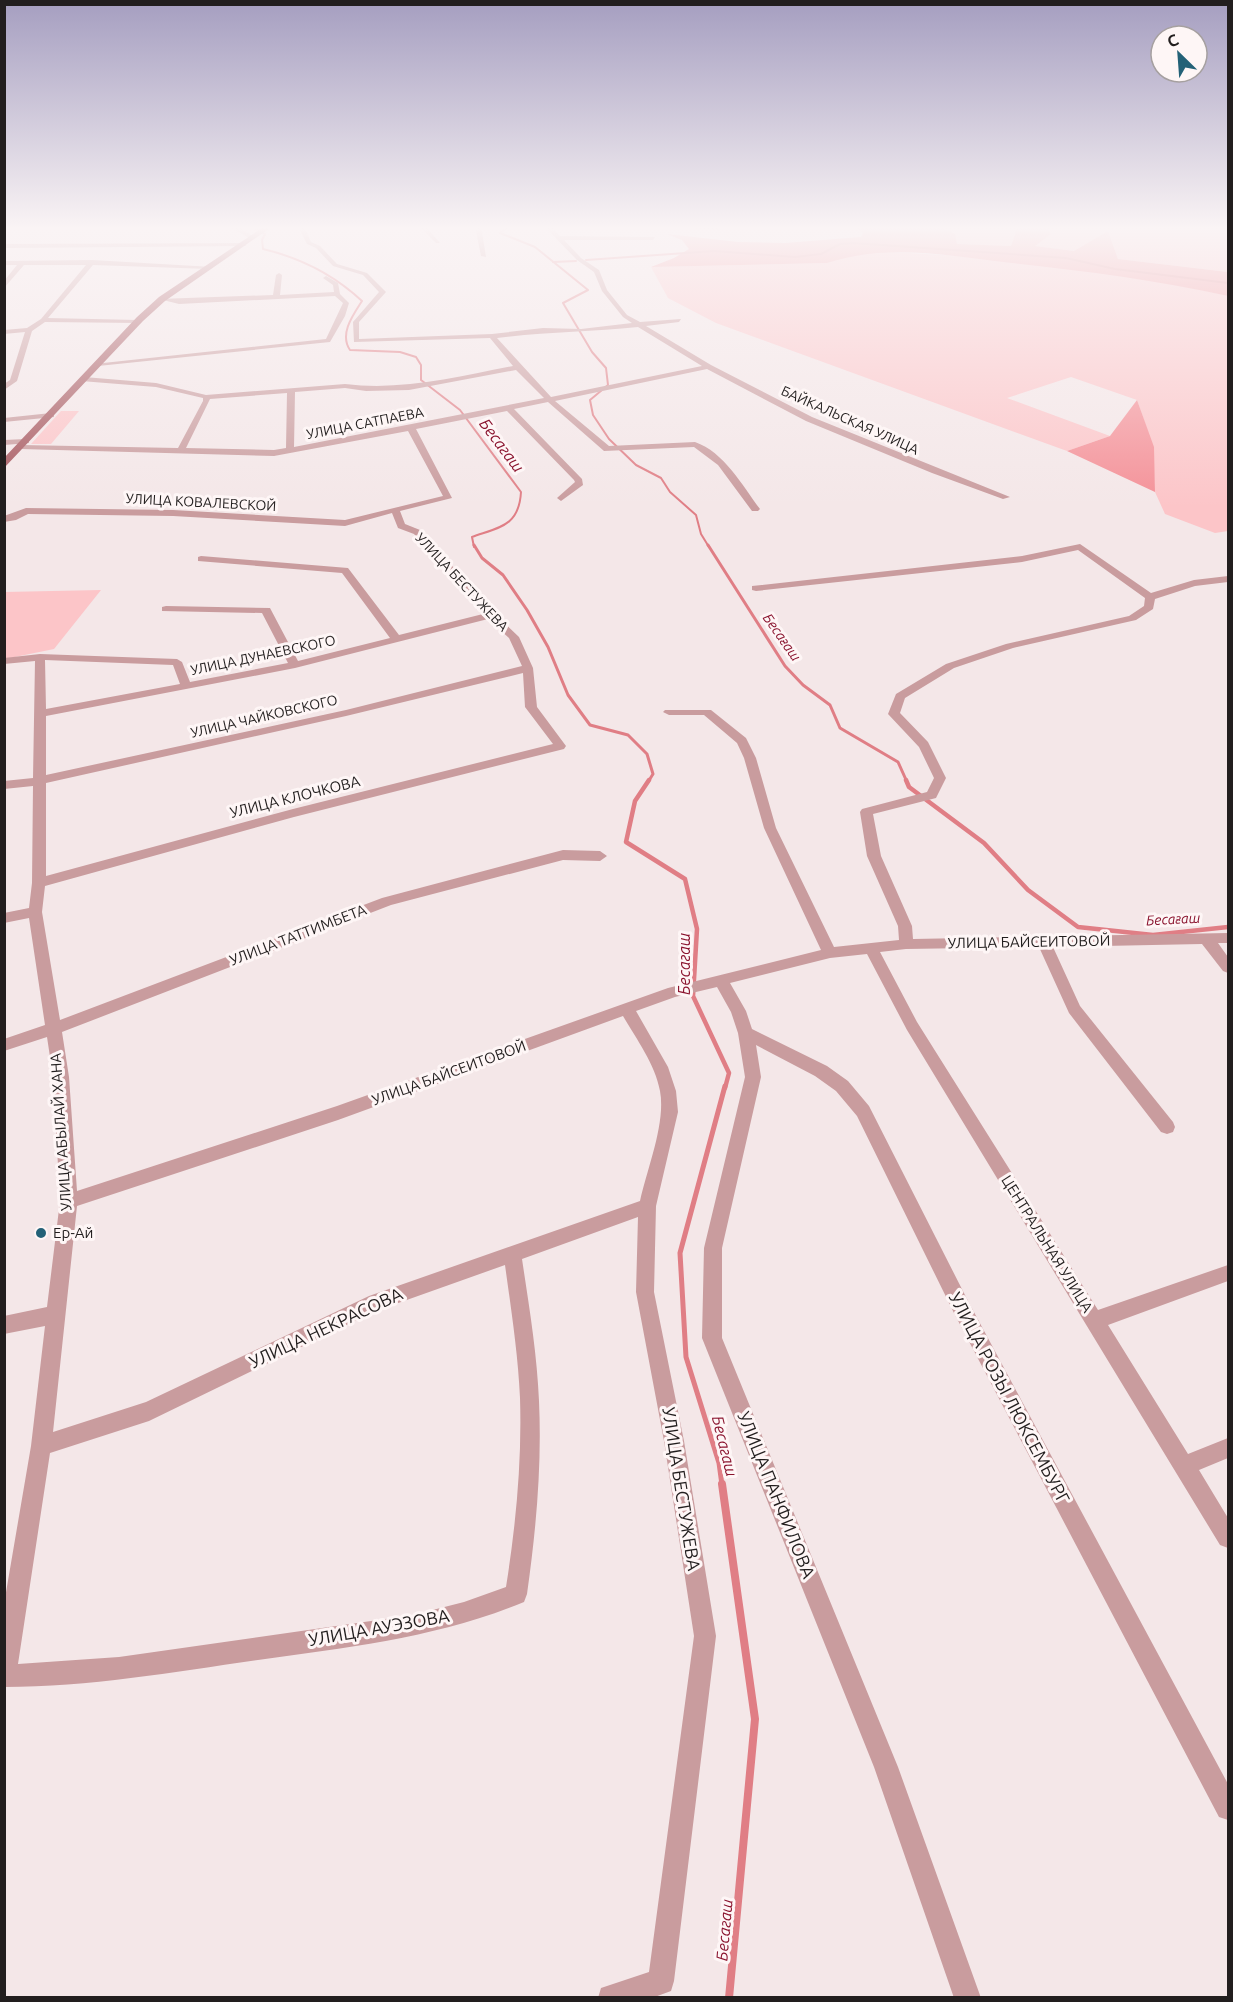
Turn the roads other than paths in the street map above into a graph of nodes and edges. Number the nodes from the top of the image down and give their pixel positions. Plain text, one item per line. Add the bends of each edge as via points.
1 (140, 319) edge
2 (340, 319) edge
3 (358, 319) edge
4 (630, 319) edge
5 (43, 320) joint
6 (679, 320) dead end
7 (137, 322) junction
8 (640, 326) junction
9 (29, 330) junction
10 (4, 332) edge
11 (492, 336) junction
12 (98, 364) junction
13 (708, 367) junction
14 (515, 368) junction
15 (84, 379) junction
16 (4, 388) edge
17 (291, 390) junction
18 (206, 397) junction
19 (548, 400) junction
20 (509, 408) junction
21 (51, 415) junction
22 (4, 420) edge
23 (411, 428) junction
24 (4, 443) edge
25 (24, 444) junction
26 (181, 450) junction
27 (290, 451) junction
28 (4, 465) edge
29 (1006, 497) dead end
30 (561, 498) dead end
31 (395, 509) junction
32 (755, 509) dead end
33 (4, 519) edge
34 (201, 560) dead end
35 (1228, 579) edge
36 (756, 588) dead end
37 (1150, 597) junction
38 (166, 609) dead end
39 (490, 615) junction
40 (396, 639) junction
41 (40, 657) junction
42 (4, 661) edge
43 (296, 665) junction
44 (528, 668) junction
45 (187, 687) junction
46 (669, 712) dead end
47 (39, 714) junction
48 (560, 746) joint
49 (38, 781) junction
50 (4, 786) edge
51 (600, 856) dead end
52 (39, 883) junction
53 (35, 912) junction
54 (4, 918) edge
55 (1228, 938) edge
56 (1206, 939) junction
57 (1044, 942) junction
58 (906, 944) junction
59 (870, 948) junction
60 (830, 953) junction
61 (1228, 967) edge
62 (714, 982) junction
63 (627, 1009) junction
64 (53, 1029) junction
65 (746, 1033) junction
66 (4, 1045) edge
67 (1167, 1126) dead end
68 (69, 1201) junction
69 (647, 1206) junction
70 (512, 1253) junction
71 (1228, 1273) edge
72 (56, 1315) junction
73 (1094, 1321) junction
74 (4, 1325) edge
75 (41, 1446) junction
76 (1228, 1448) edge
77 (1184, 1466) junction
78 (1228, 1537) edge
79 (5, 1676) edge
80 (1228, 1808) edge
81 (611, 1998) edge
82 (968, 1998) edge

1 - 7 main road
2 - 12 street via 328,340
3 - 11 street via 356,341
4 - 8 street, БАЙКАЛЬСКАЯ УЛИЦА
5 - 7 street
5 - 9 street
6 - 8 street
7 - 12 main road
8 - 11 street
8 - 13 street, БАЙКАЛЬСКАЯ УЛИЦА
9 - 10 street
9 - 16 street via 13,381
11 - 14 street
12 - 15 main road
13 - 19 street, УЛИЦА САТПАЕВА
13 - 29 street, БАЙКАЛЬСКАЯ УЛИЦА via 809,419
14 - 17 street via 415,387
14 - 19 street
15 - 18 street via 156,385
15 - 21 main road
17 - 18 street
17 - 27 street
18 - 26 street
19 - 20 street, УЛИЦА САТПАЕВА
19 - 32 street via 607,449 695,444 705,448
20 - 23 street, УЛИЦА САТПАЕВА
20 - 30 street via 578,479 580,483
21 - 22 street
21 - 25 main road
23 - 27 street, УЛИЦА САТПАЕВА
23 - 31 street via 448,498
24 - 25 street, УЛИЦА САТПАЕВА
25 - 26 street, УЛИЦА САТПАЕВА
25 - 28 main road
26 - 27 street, УЛИЦА САТПАЕВА
31 - 33 street, УЛИЦА КОВАЛЕВСКОЙ via 345,523 71,511 26,511
31 - 39 street, УЛИЦА БЕСТУЖЕВА via 401,526 417,532
34 - 40 street via 345,570
35 - 37 street
36 - 37 street via 1022,559 1080,547
37 - 58 street via 1149,607 1132,618 1010,646 950,666 900,696 894,714 924,745 940,778 932,795 866,812 874,856 905,926
38 - 43 street via 266,610
39 - 40 street, УЛИЦА ДУНАЕВСКОГО
39 - 44 street, УЛИЦА БЕСТУЖЕВА via 514,637
40 - 43 street, УЛИЦА ДУНАЕВСКОГО
41 - 42 street
41 - 45 street via 177,662
41 - 47 street, УЛИЦА АБЫЛАЙ ХАНА
43 - 45 street, УЛИЦА ДУНАЕВСКОГО
44 - 48 street, УЛИЦА БЕСТУЖЕВА via 531,708
44 - 49 street, УЛИЦА ЧАЙКОВСКОГО
45 - 47 street, УЛИЦА ДУНАЕВСКОГО
46 - 60 street via 707,712 742,741 770,828
47 - 49 street, УЛИЦА АБЫЛАЙ ХАНА
48 - 52 street, УЛИЦА КЛОЧКОВА via 293,813
49 - 50 street, УЛИЦА ЧАЙКОВСКОГО
49 - 52 street, УЛИЦА АБЫЛАЙ ХАНА
51 - 64 street, УЛИЦА ТАТТИМБЕТА via 563,855 387,901
52 - 53 street, УЛИЦА АБЫЛАЙ ХАНА
53 - 54 street
53 - 64 street, УЛИЦА АБЫЛАЙ ХАНА
55 - 56 street, УЛИЦА БАЙСЕИТОВОЙ
56 - 57 street, УЛИЦА БАЙСЕИТОВОЙ
56 - 61 street
57 - 58 street, УЛИЦА БАЙСЕИТОВОЙ
57 - 67 street via 1074,1009
58 - 59 street, УЛИЦА БАЙСЕИТОВОЙ
59 - 60 street, УЛИЦА БАЙСЕИТОВОЙ
59 - 73 street, ЦЕНТРАЛЬНАЯ УЛИЦА via 912,1026
60 - 62 street, УЛИЦА БАЙСЕИТОВОЙ
62 - 63 street, УЛИЦА БАЙСЕИТОВОЙ
62 - 65 street, УЛИЦА ПАНФИЛОВА via 738,1011
63 - 68 street, УЛИЦА БАЙСЕИТОВОЙ via 338,1113
63 - 69 street, УЛИЦА БЕСТУЖЕВА via 660,1067 668,1091 670,1112
64 - 66 street, УЛИЦА ТАТТИМБЕТА
64 - 68 street, УЛИЦА АБЫЛАЙ ХАНА via 61,1077
65 - 80 street, УЛИЦА РОЗЫ ЛЮКСЕМБУРГ via 821,1071 842,1086 863,1111 961,1307
65 - 82 street, УЛИЦА ПАНФИЛОВА via 753,1077 713,1248 712,1338 886,1767
68 - 72 street, УЛИЦА АБЫЛАЙ ХАНА
69 - 70 street, УЛИЦА НЕКРАСОВА
69 - 81 street, УЛИЦА БЕСТУЖЕВА via 645,1292 705,1636 661,1981
70 - 75 street, УЛИЦА НЕКРАСОВА via 369,1305 149,1411
70 - 79 street, УЛИЦА АУЭЗОВА via 531,1420 524,1544 516,1594 413,1626 119,1669
71 - 73 street
72 - 74 street
72 - 75 street, УЛИЦА АБЫЛАЙ ХАНА
73 - 77 street, ЦЕНТРАЛЬНАЯ УЛИЦА
75 - 79 street, УЛИЦА АБЫЛАЙ ХАНА
76 - 77 street
77 - 78 street, ЦЕНТРАЛЬНАЯ УЛИЦА

